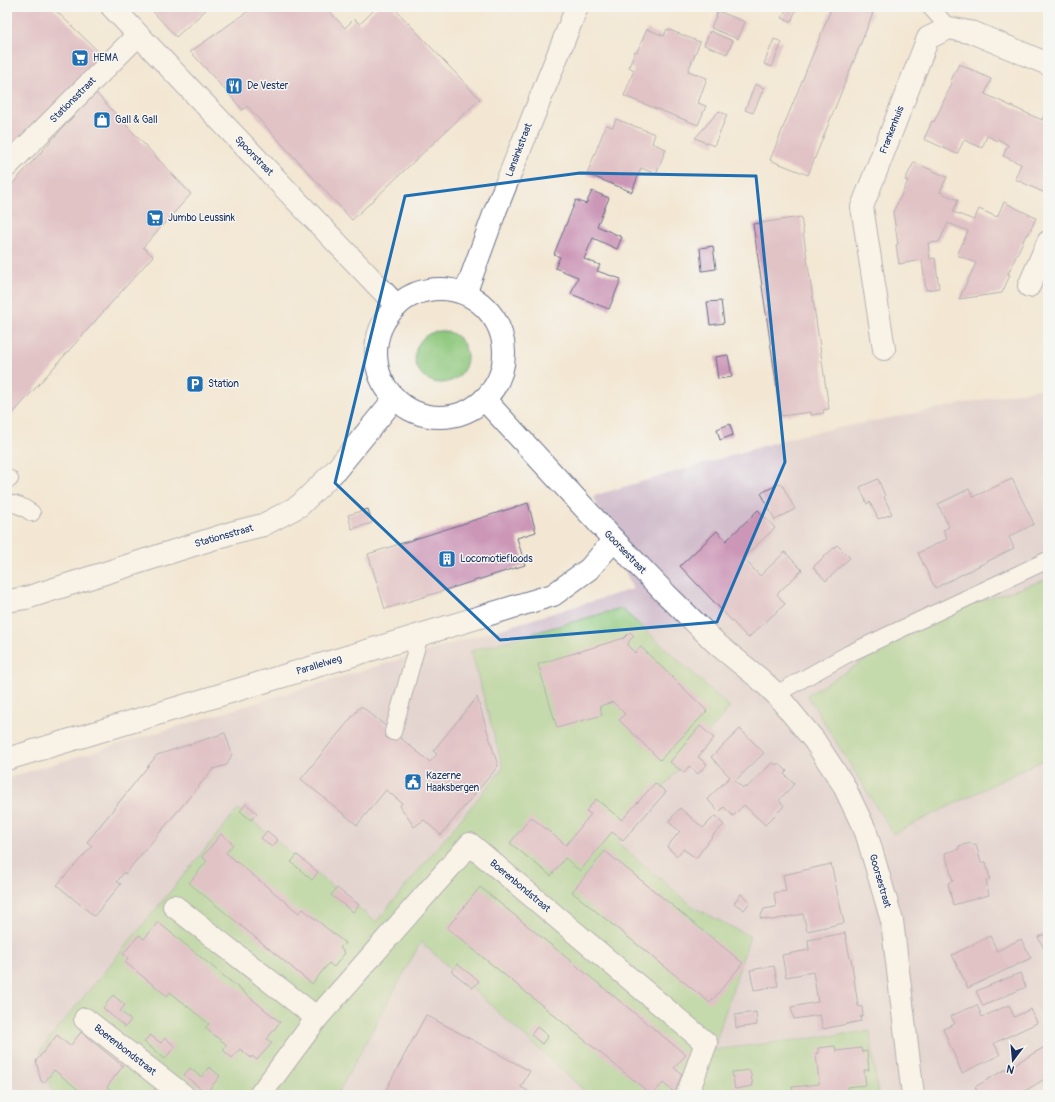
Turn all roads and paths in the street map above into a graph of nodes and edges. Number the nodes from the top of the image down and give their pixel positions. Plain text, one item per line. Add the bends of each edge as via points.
1 (112, 7) edge
2 (577, 7) edge
3 (930, 7) edge
4 (949, 28) junction
5 (138, 35) junction
6 (1048, 64) edge
7 (7, 166) edge
8 (1048, 242) edge
9 (1029, 286) dead end
10 (465, 294) junction
11 (392, 300) junction
12 (884, 350) dead end
13 (395, 398) junction
14 (484, 399) junction
15 (7, 504) edge
16 (32, 513) dead end
17 (614, 540) junction
18 (1048, 560) edge
19 (7, 601) edge
20 (420, 635) junction
21 (776, 694) junction
22 (393, 732) dead end
23 (7, 759) edge
24 (174, 906) dead end
25 (317, 1018) junction
26 (85, 1019) dead end
27 (183, 1095) edge
28 (260, 1095) edge
29 (687, 1095) edge
30 (913, 1095) edge

1 - 5 street, Spoorstraat
2 - 10 street, Lansinkstraat
3 - 4 lane
4 - 6 street via 974,33
4 - 12 street, Frankenhuis via 928,38 862,207
5 - 7 street, Stationsstraat
5 - 11 street, Spoorstraat
8 - 9 street
10 - 11 street via 437,289
10 - 14 street via 477,301 492,316 504,348 499,376 493,389
11 - 13 street via 380,329 376,359 386,386
13 - 14 street via 406,407 432,416 460,413
13 - 19 street, Stationsstraat via 336,470 299,506 263,525 230,533 26,598
14 - 17 street, Goorsestraat
15 - 16 lane
17 - 20 street, Parallelweg via 589,569 553,595
17 - 21 street, Goorsestraat via 718,645
18 - 21 lane via 848,654
20 - 22 lane
20 - 23 street, Parallelweg
21 - 30 street, Goorsestraat via 814,740 839,778 866,832 892,921
24 - 25 street
25 - 28 street, Boerenbondstraat
25 - 29 street, Boerenbondstraat via 470,844 706,1043
26 - 27 street, Boerenbondstraat

